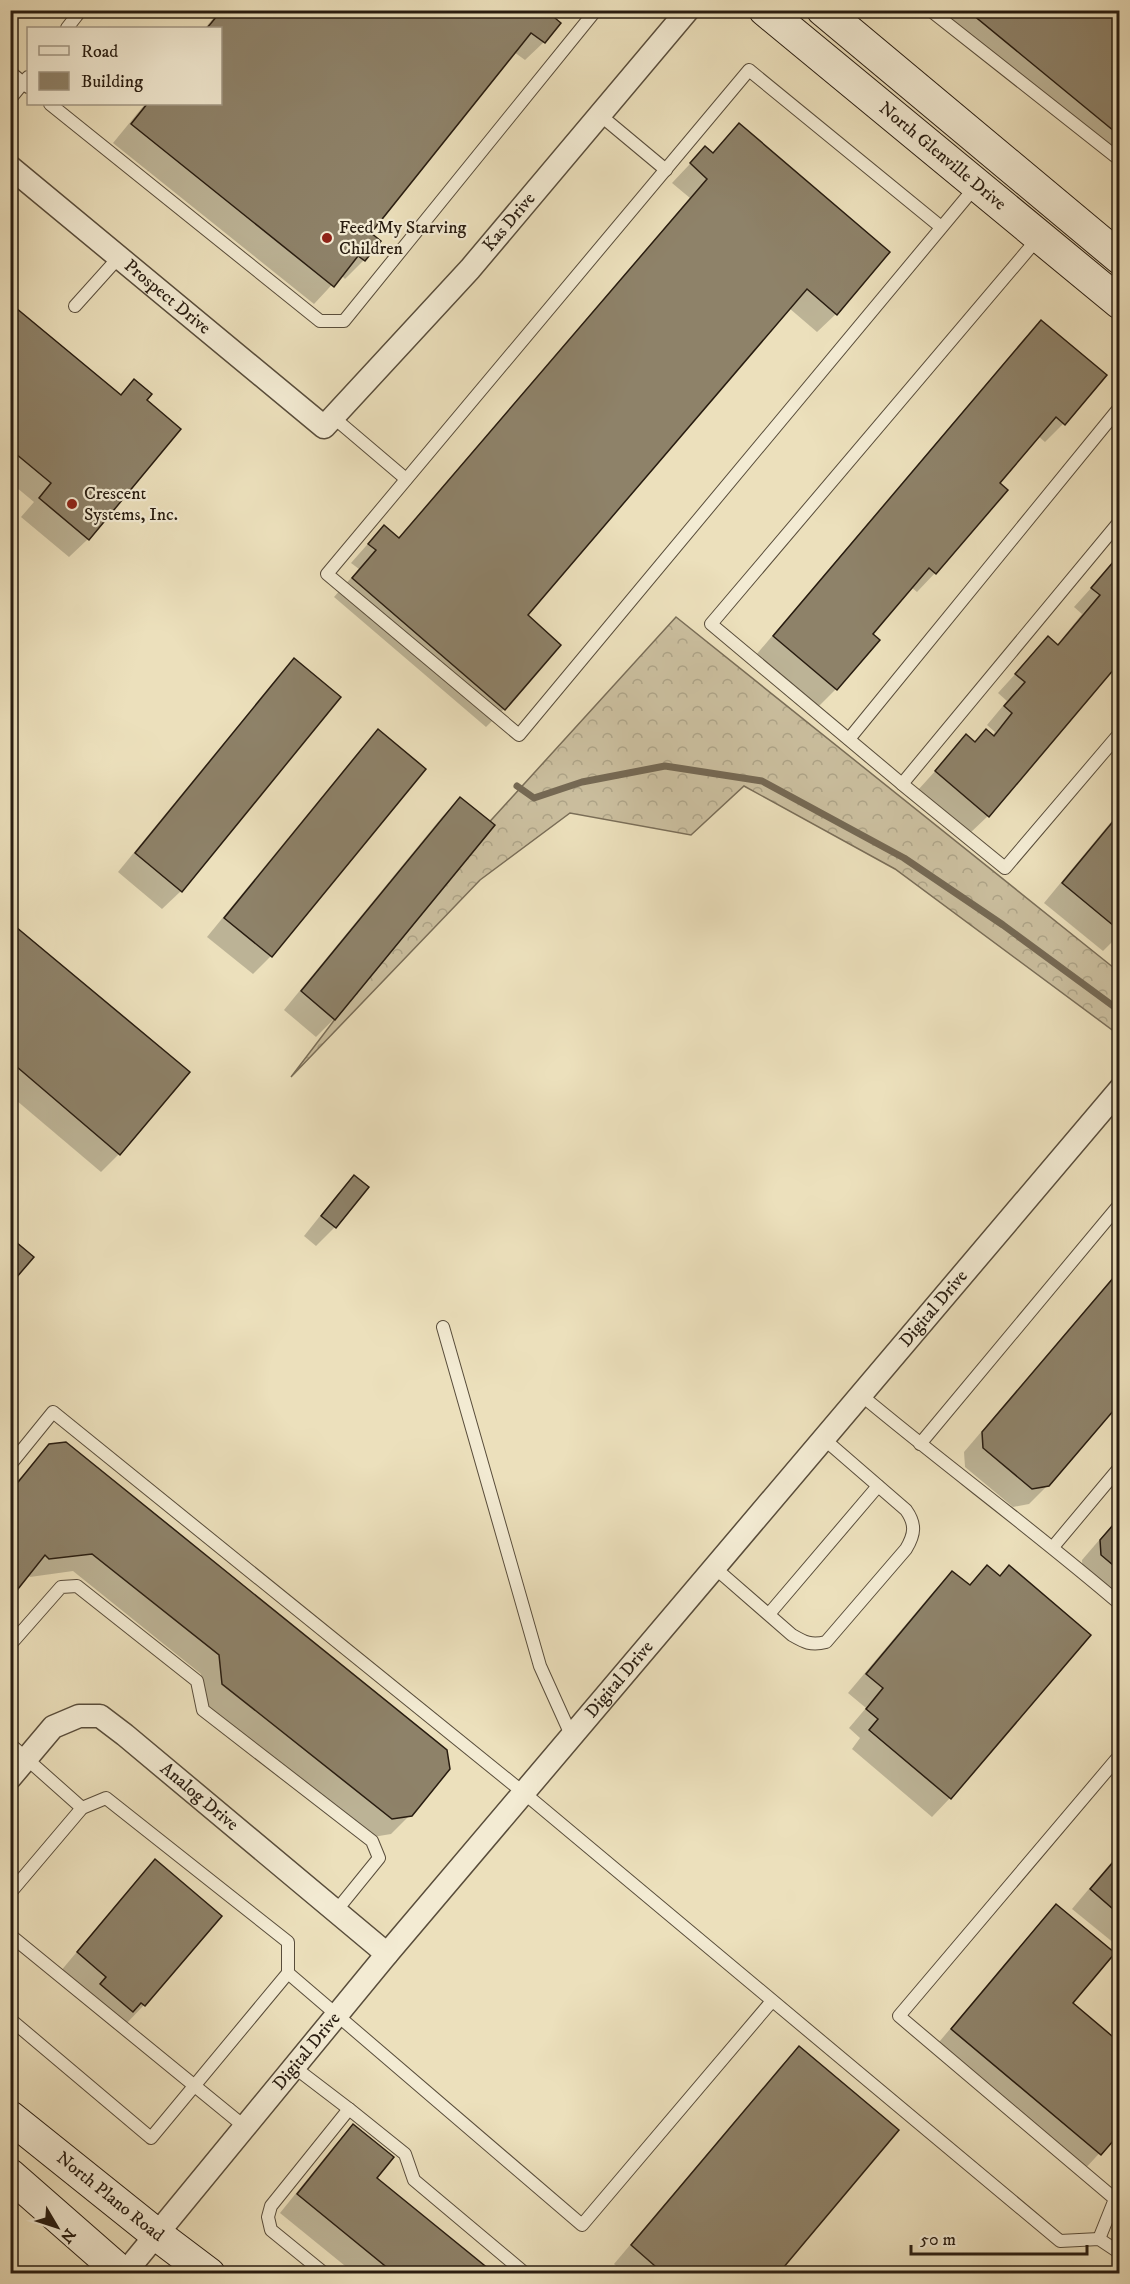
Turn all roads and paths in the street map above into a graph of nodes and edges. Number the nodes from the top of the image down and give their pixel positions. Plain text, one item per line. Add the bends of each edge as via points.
1 (81, 10) edge
2 (596, 10) edge
3 (688, 10) edge
4 (765, 10) edge
5 (823, 10) edge
6 (930, 10) edge
7 (68, 27) edge
8 (10, 72) edge
9 (27, 82) edge
10 (10, 99) edge
11 (51, 105) edge
12 (600, 115) junction
13 (1119, 160) edge
14 (10, 167) edge
15 (666, 170) junction
16 (977, 185) junction
17 (941, 227) junction
18 (1040, 237) junction
19 (119, 257) junction
20 (1119, 258) edge
21 (1119, 303) edge
22 (75, 306) dead end
23 (1119, 407) edge
24 (328, 422) junction
25 (406, 479) junction
26 (1119, 521) edge
27 (1119, 732) edge
28 (849, 739) junction
29 (902, 784) junction
30 (1119, 1089) edge
31 (1119, 1204) edge
32 (443, 1327) dead end
33 (861, 1395) junction
34 (824, 1439) junction
35 (920, 1444) junction
36 (10, 1465) edge
37 (1119, 1467) edge
38 (878, 1486) junction
39 (1053, 1546) junction
40 (715, 1568) junction
41 (1119, 1604) edge
42 (769, 1614) junction
43 (10, 1645) edge
44 (572, 1737) junction
45 (19, 1751) edge
46 (1119, 1755) edge
47 (10, 1778) edge
48 (525, 1793) junction
49 (82, 1808) junction
50 (10, 1893) edge
51 (336, 1911) junction
52 (10, 1935) edge
53 (387, 1954) junction
54 (288, 1973) junction
55 (772, 2001) junction
56 (336, 2016) junction
57 (10, 2019) edge
58 (294, 2067) junction
59 (195, 2085) junction
60 (349, 2109) junction
61 (10, 2117) edge
62 (245, 2127) junction
63 (13, 2182) edge
64 (1117, 2196) edge
65 (156, 2234) junction
66 (1099, 2239) junction
67 (1119, 2253) edge
68 (124, 2274) edge
69 (209, 2274) edge
70 (325, 2274) edge
71 (526, 2274) edge

1 - 7 lane
2 - 11 lane via 344,321 320,321
3 - 12 street, Kas Drive
4 - 16 street, North Glenville Drive
5 - 20 street, North Glenville Drive
6 - 13 lane
8 - 9 lane
9 - 10 lane
12 - 15 lane
12 - 24 street, Kas Drive via 470,269
14 - 19 street, Prospect Drive
15 - 17 lane via 749,70
15 - 25 lane
16 - 17 lane
16 - 18 street, North Glenville Drive
17 - 25 lane via 519,735 327,574
18 - 21 street, North Glenville Drive
18 - 28 lane via 711,624
19 - 22 lane
19 - 24 street, Prospect Drive
23 - 28 lane
24 - 25 lane
26 - 29 lane
27 - 29 lane via 1005,868
28 - 29 lane
30 - 33 street, Digital Drive
31 - 35 lane
32 - 44 lane via 540,1666
33 - 34 street, Digital Drive
33 - 35 lane
34 - 38 lane
34 - 40 street, Digital Drive
35 - 39 lane
36 - 48 lane via 53,1412
37 - 39 lane
38 - 42 lane
38 - 42 lane via 913,1519 915,1527 906,1549 826,1642 805,1643
39 - 41 lane
40 - 42 lane
40 - 44 street, Digital Drive
43 - 51 lane via 61,1587 77,1586 197,1681 203,1710 372,1841 379,1858
44 - 48 street, Digital Drive
45 - 47 street, Analog Drive
45 - 49 lane
45 - 51 street, Analog Drive via 53,1727 79,1716 100,1716
46 - 64 lane via 899,2016
48 - 53 street, Digital Drive
48 - 55 lane
49 - 50 lane
49 - 54 lane via 106,1798 288,1942
51 - 53 street, Analog Drive
52 - 59 lane
53 - 56 street, Digital Drive
54 - 56 lane
54 - 59 lane
55 - 56 lane via 582,2225
55 - 66 lane via 1060,2241
56 - 58 street, Digital Drive
57 - 59 lane via 151,2138
58 - 60 lane
58 - 62 street, Digital Drive
59 - 62 lane
60 - 70 lane via 272,2206 268,2217 271,2230
60 - 71 lane via 405,2154 414,2180
61 - 65 street, North Plano Road
62 - 65 street, Digital Drive
63 - 68 street
64 - 66 lane
65 - 68 street, Digital Drive
65 - 69 street, North Plano Road
66 - 67 lane

